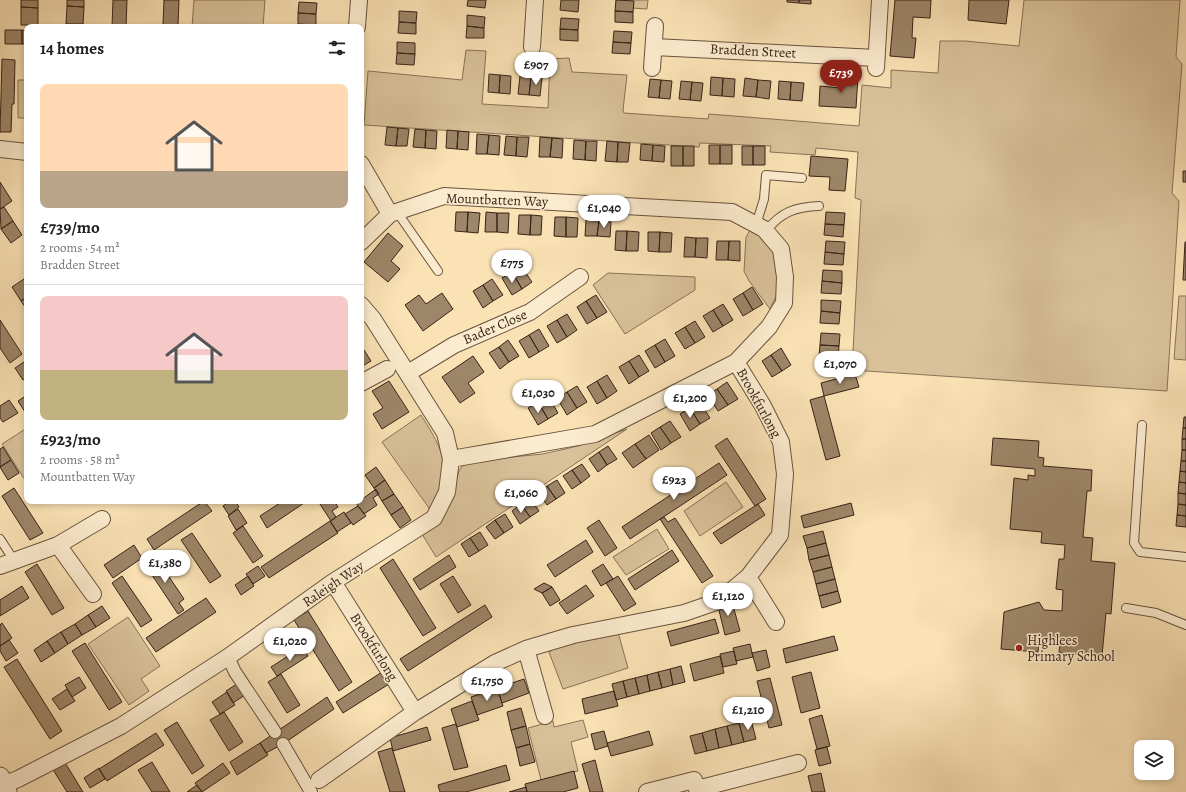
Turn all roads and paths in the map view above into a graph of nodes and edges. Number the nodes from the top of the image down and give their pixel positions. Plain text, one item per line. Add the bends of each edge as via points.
1 (359, 0) edge
2 (535, 0) edge
3 (880, 0) edge
4 (357, 24) edge
5 (655, 26) dead end
6 (532, 47) dead end
7 (654, 47) junction
8 (652, 68) dead end
9 (0, 149) edge
10 (24, 152) edge
11 (364, 168) edge
12 (802, 178) dead end
13 (819, 206) dead end
14 (394, 213) junction
15 (761, 228) junction
16 (364, 239) edge
17 (438, 271) dead end
18 (580, 277) dead end
19 (364, 308) edge
20 (736, 362) junction
21 (387, 369) dead end
22 (408, 373) junction
23 (364, 381) edge
24 (1142, 425) dead end
25 (451, 459) junction
26 (102, 519) dead end
27 (0, 539) edge
28 (58, 545) junction
29 (1186, 557) edge
30 (7, 564) edge
31 (748, 576) junction
32 (332, 582) junction
33 (93, 594) dead end
34 (1126, 608) dead end
35 (776, 622) dead end
36 (1186, 625) edge
37 (526, 650) junction
38 (228, 657) junction
39 (415, 712) junction
40 (545, 716) dead end
41 (275, 732) dead end
42 (283, 744) dead end
43 (798, 763) dead end
44 (3, 785) edge
45 (309, 788) edge
46 (698, 790) edge
47 (646, 792) edge

1 - 4 street
2 - 6 street
3 - 7 street, Bradden Street via 876,63
5 - 7 street
7 - 8 street
9 - 10 street
11 - 14 street
12 - 15 lane via 766,175
13 - 15 lane via 804,206 789,211
14 - 15 street, Mountbatten Way via 444,196 732,212
14 - 16 street, Mountbatten Way
14 - 17 lane
15 - 20 street, Mountbatten Way via 781,249 785,277 784,303 769,327
18 - 22 street, Bader Close via 530,312 454,345
19 - 22 street, Raleigh Way
20 - 25 street, Mountbatten Way via 594,434
20 - 31 street, Brookfurlong via 781,442 785,474 780,534
21 - 23 street
22 - 25 street, Raleigh Way via 444,433
24 - 29 lane via 1134,543 1140,552
25 - 32 street, Raleigh Way via 447,492 434,518
26 - 28 street
27 - 30 lane
28 - 30 street
28 - 33 street
31 - 35 street
31 - 37 street, Brookfurlong via 719,602 684,613 573,635
32 - 38 street, Raleigh Way
32 - 39 street, Brookfurlong
34 - 36 lane via 1156,613
37 - 39 street, Brookfurlong via 495,663
37 - 40 street
38 - 41 street via 235,672
38 - 44 street, Raleigh Way via 121,726
39 - 45 street, Brookfurlong
42 - 45 street
43 - 46 street
46 - 47 street via 694,780

